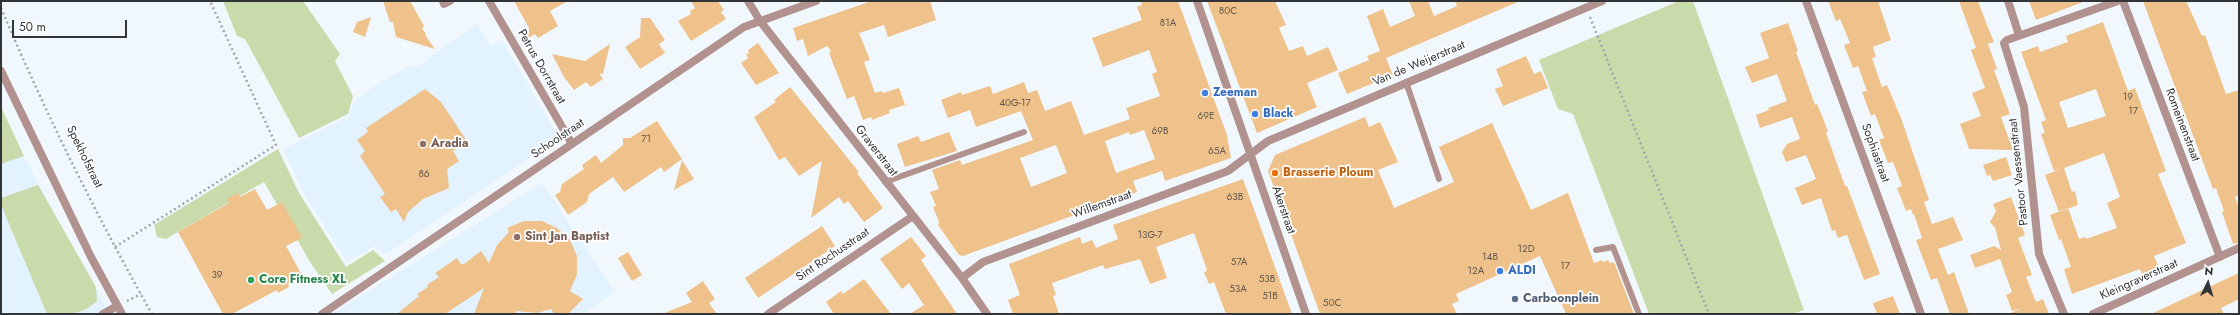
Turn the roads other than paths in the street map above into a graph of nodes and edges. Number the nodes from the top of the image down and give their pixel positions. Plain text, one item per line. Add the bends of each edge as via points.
1 (443, 1) edge
2 (450, 1) edge
3 (489, 1) edge
4 (748, 1) edge
5 (816, 1) edge
6 (1197, 1) edge
7 (1602, 1) edge
8 (1806, 1) edge
9 (2008, 1) edge
10 (2118, 1) edge
11 (2123, 1) edge
12 (760, 21) junction
13 (2019, 35) junction
14 (1, 71) edge
15 (1406, 82) junction
16 (1024, 132) dead end
17 (572, 144) junction
18 (1250, 155) junction
19 (1439, 179) dead end
20 (886, 182) junction
21 (913, 216) junction
22 (2239, 248) edge
23 (1596, 250) dead end
24 (2220, 257) junction
25 (962, 278) junction
26 (117, 306) junction
27 (2112, 310) edge
28 (103, 314) edge
29 (122, 314) edge
30 (322, 314) edge
31 (768, 314) edge
32 (987, 314) edge
33 (1306, 314) edge
34 (1639, 314) edge
35 (1921, 314) edge
36 (2064, 314) edge
37 (2092, 314) edge

1 - 2 street via 444,4
3 - 17 street, Petrus Dorrstraat
4 - 12 street, Graverstraat
5 - 12 street, Schoolstraat
6 - 18 street, Akerstraat
7 - 15 street, Van de Weijerstraat
8 - 35 street, Sophiastraat
9 - 13 street
10 - 13 street, Pastoor Vaessenstraat
11 - 24 street, Romeinenstraat
12 - 17 street, Schoolstraat via 744,28
12 - 20 street, Graverstraat
13 - 36 street, Pastoor Vaessenstraat via 2007,40 2004,49 2024,107 2039,254
14 - 26 street via 84,244
15 - 18 street, Van de Weijerstraat via 1268,141
15 - 19 lane
16 - 20 lane
17 - 30 street, Schoolstraat
18 - 25 street, Willemstraat via 1228,171 983,262
18 - 33 street, Akerstraat
20 - 21 street, Graverstraat
21 - 25 street, Graverstraat
21 - 31 street, Sint Rochusstraat
22 - 24 street, Kleingraverstraat
23 - 34 lane via 1613,247
24 - 27 street, Kleingraverstraat
25 - 32 street, Graverstraat
26 - 28 street
26 - 29 street
27 - 37 street, Kleingraverstraat

